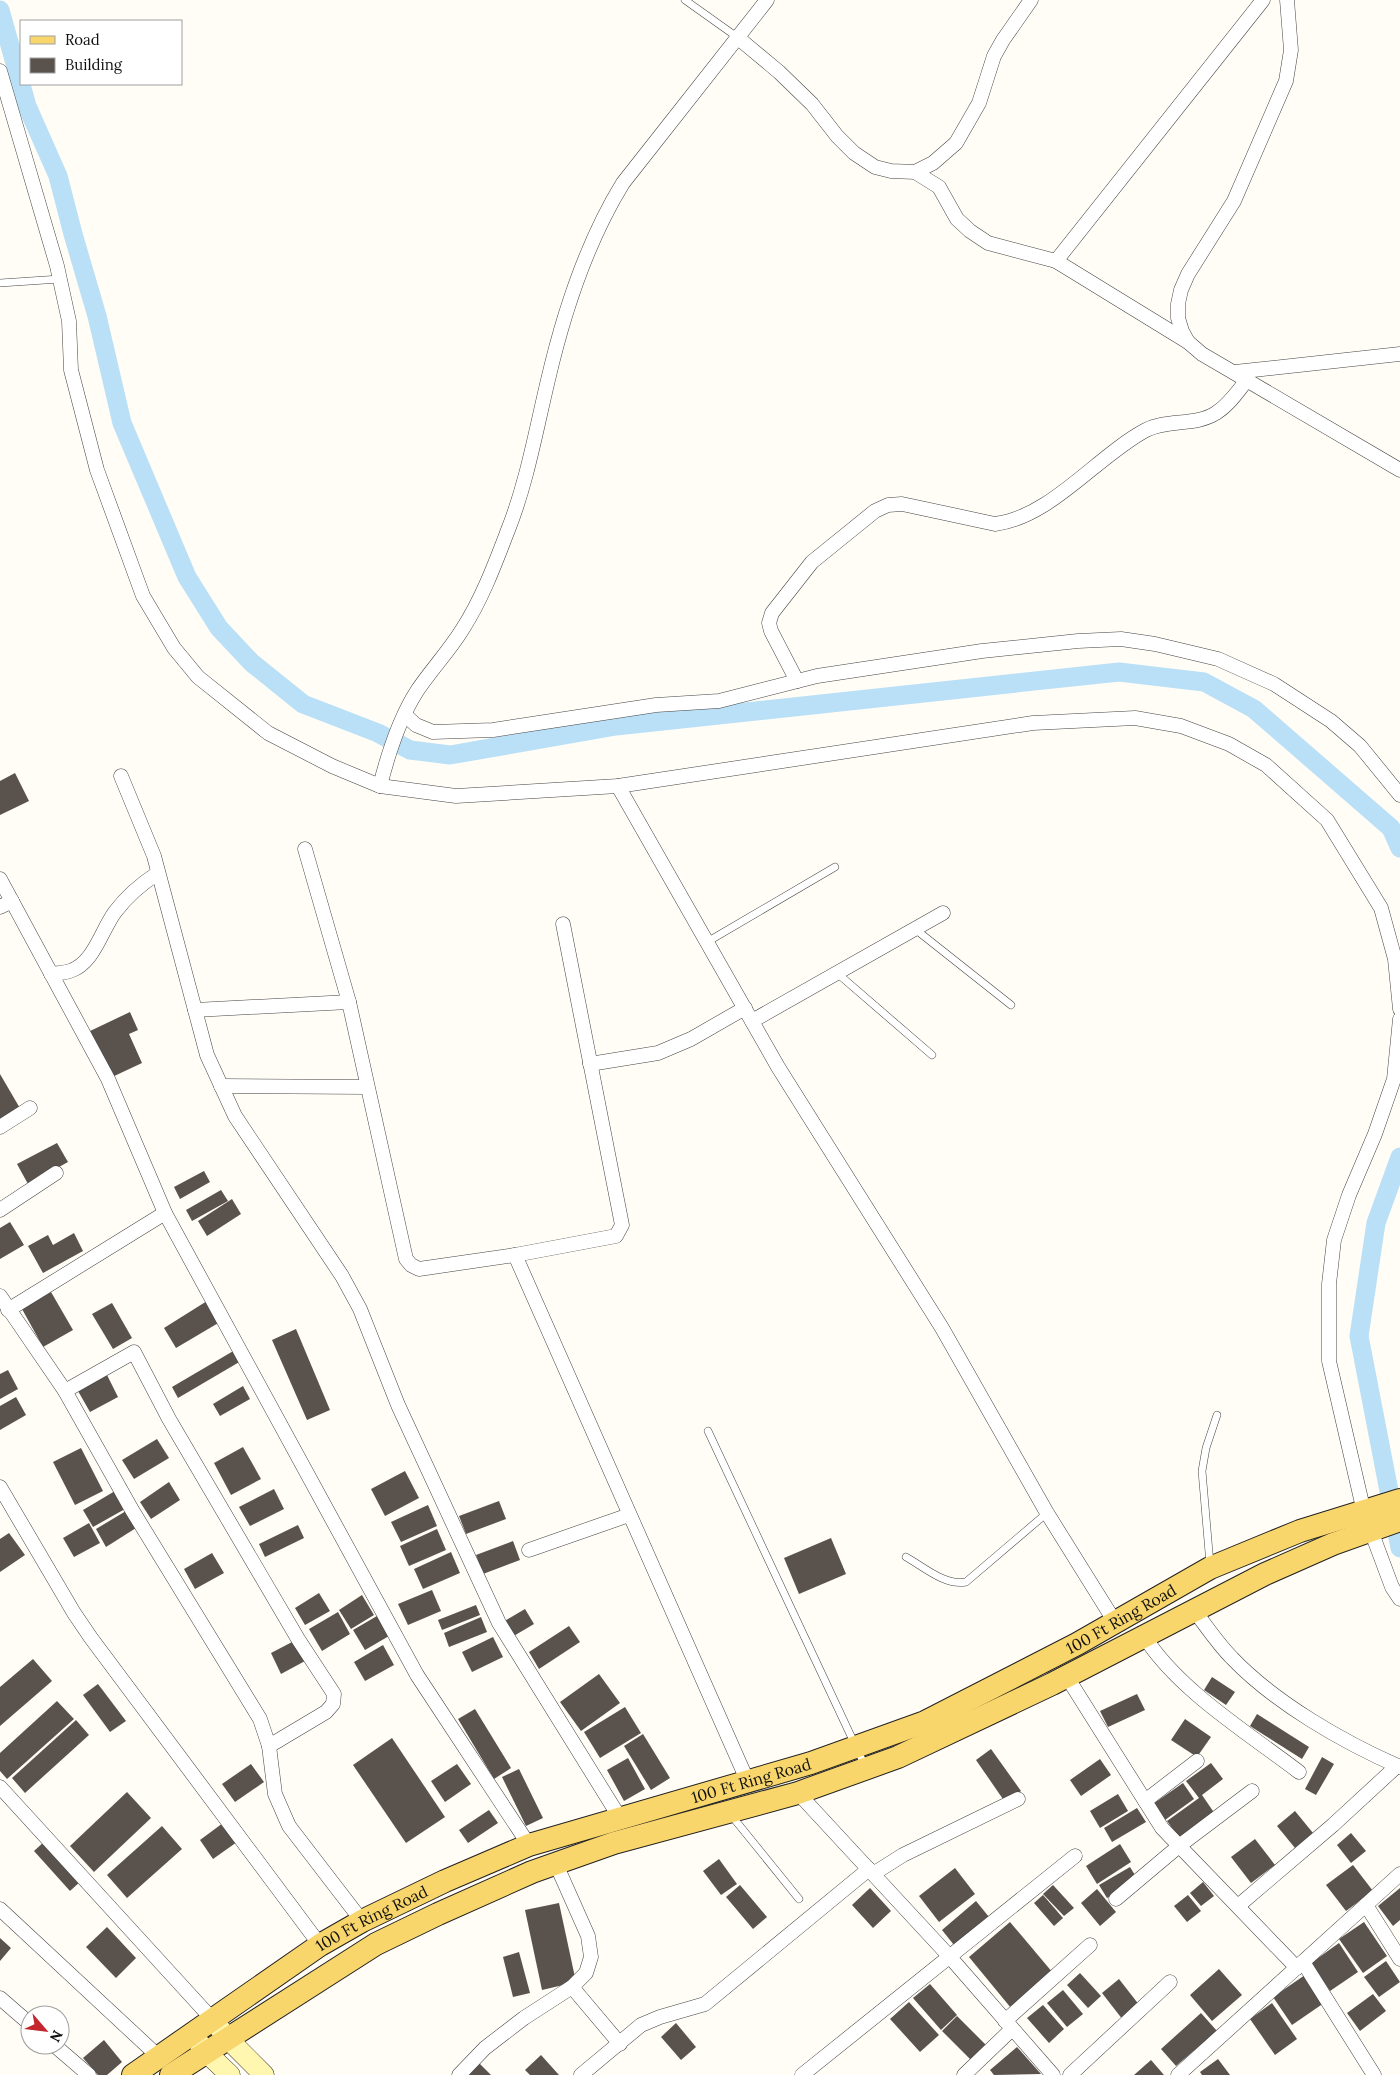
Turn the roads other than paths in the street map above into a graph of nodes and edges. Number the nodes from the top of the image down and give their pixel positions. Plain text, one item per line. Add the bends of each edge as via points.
1 (685, 0) edge
2 (767, 0) edge
3 (1031, 0) edge
4 (1263, 0) edge
5 (1287, 0) edge
6 (737, 37) junction
7 (0, 71) edge
8 (915, 172) junction
9 (1056, 261) junction
10 (60, 279) junction
11 (0, 282) edge
12 (1188, 342) junction
13 (1400, 354) edge
14 (1235, 372) junction
15 (1247, 380) junction
16 (1400, 470) edge
17 (796, 681) junction
18 (402, 720) junction
19 (121, 776) dead end
20 (380, 786) junction
21 (618, 786) junction
22 (1400, 795) edge
23 (305, 849) dead end
24 (835, 867) dead end
25 (158, 873) junction
26 (0, 879) edge
27 (6, 904) edge
28 (943, 913) dead end
29 (563, 924) dead end
30 (915, 929) junction
31 (707, 942) junction
32 (837, 973) junction
33 (51, 974) junction
34 (348, 1002) junction
35 (1011, 1005) dead end
36 (745, 1008) junction
37 (194, 1010) junction
38 (1400, 1010) edge
39 (1400, 1019) edge
40 (752, 1021) junction
41 (932, 1055) dead end
42 (590, 1064) junction
43 (221, 1086) junction
44 (367, 1087) junction
45 (30, 1108) dead end
46 (0, 1126) edge
47 (56, 1173) dead end
48 (0, 1210) edge
49 (165, 1213) junction
50 (514, 1255) junction
51 (0, 1296) edge
52 (8, 1310) junction
53 (65, 1391) junction
54 (1217, 1415) dead end
55 (708, 1431) dead end
56 (0, 1487) edge
57 (1046, 1513) junction
58 (629, 1515) junction
59 (1384, 1515) edge
60 (529, 1550) dead end
61 (906, 1557) dead end
62 (1210, 1568) junction
63 (1400, 1600) edge
64 (1194, 1610) junction
65 (1115, 1622) junction
66 (1144, 1636) junction
67 (1067, 1676) junction
68 (269, 1746) junction
69 (856, 1747) junction
70 (1197, 1761) dead end
71 (1399, 1766) edge
72 (866, 1769) junction
73 (1299, 1772) dead end
74 (748, 1782) junction
75 (0, 1787) edge
76 (1252, 1791) dead end
77 (798, 1793) junction
78 (1018, 1799) dead end
79 (1145, 1801) junction
80 (730, 1813) junction
81 (620, 1818) junction
82 (529, 1845) junction
83 (1179, 1846) junction
84 (1075, 1856) dead end
85 (556, 1864) junction
86 (871, 1872) junction
87 (1400, 1874) edge
88 (799, 1899) dead end
89 (1116, 1899) dead end
90 (1366, 1905) junction
91 (1238, 1906) junction
92 (0, 1909) edge
93 (362, 1921) junction
94 (320, 1945) junction
95 (1090, 1945) dead end
96 (949, 1956) junction
97 (1400, 1959) edge
98 (1300, 1965) junction
99 (1170, 1982) dead end
100 (572, 1987) junction
101 (0, 1998) edge
102 (20, 2015) edge
103 (213, 2020) junction
104 (1008, 2025) junction
105 (192, 2034) junction
106 (228, 2039) junction
107 (620, 2044) junction
108 (207, 2053) junction
109 (66, 2055) edge
110 (165, 2066) edge
111 (89, 2075) edge
112 (133, 2075) edge
113 (230, 2075) edge
114 (264, 2075) edge
115 (459, 2075) edge
116 (581, 2075) edge
117 (802, 2075) edge
118 (964, 2075) edge
119 (1052, 2075) edge
120 (1070, 2075) edge
121 (1178, 2075) edge
122 (1374, 2075) edge

1 - 6 lane
2 - 6 street
3 - 8 street via 998,48 979,103 960,137 933,163
4 - 9 street
5 - 12 street via 1291,50 1286,80 1234,201 1181,290 1178,318
6 - 8 street via 812,104 854,152 875,167
6 - 18 street via 623,183 604,214 566,315 509,528 482,595
7 - 10 street
8 - 9 street via 939,187 957,219 988,243
9 - 12 street
10 - 11 lane
10 - 20 street via 69,321 71,370 97,470 143,596 174,648 198,677 268,732 332,766
12 - 14 street via 1202,354
13 - 14 street
14 - 15 street
15 - 16 street
15 - 17 street via 1216,414 1149,429 1123,443 1030,513 1009,522 995,524 902,504 888,505 875,511 812,562 772,612 771,632
17 - 18 street via 719,700 493,730 433,732
17 - 22 street via 972,653 1078,641 1121,639 1155,644 1218,659 1274,684 1330,721 1360,746
18 - 20 street
19 - 25 street
20 - 21 street via 456,796
21 - 31 street
21 - 38 street via 1033,723 1135,718 1181,726 1229,744 1266,765 1327,820 1381,908 1395,959
23 - 34 street
24 - 31 lane
25 - 33 street via 139,885 114,913 84,962 71,970
25 - 37 street
26 - 27 street
27 - 33 street
28 - 30 street
29 - 42 street
30 - 32 street
30 - 35 lane
31 - 36 street
32 - 40 street
32 - 41 lane
33 - 49 street via 108,1079
34 - 37 street
34 - 44 street
36 - 40 street
36 - 42 street via 691,1039 658,1053
37 - 43 street via 207,1055
39 - 59 street via 1394,1079 1334,1240 1329,1284 1329,1361
40 - 57 street via 942,1328
42 - 50 street via 622,1225 620,1232 616,1236
43 - 44 street
43 - 81 street via 235,1116 342,1276 360,1309 398,1405 499,1623
44 - 50 street via 406,1259 411,1265 419,1269
45 - 46 street
47 - 48 street
49 - 52 street
49 - 82 street via 416,1675
50 - 58 street
51 - 52 street
52 - 53 street
53 - 68 street via 132,1510 260,1719
53 - 68 street via 134,1352 169,1419 298,1640 334,1694 333,1704 326,1712
54 - 62 lane via 1202,1471
55 - 69 lane
56 - 94 street via 91,1638
57 - 61 lane via 966,1582 956,1584 945,1580
57 - 65 street
58 - 60 street
58 - 74 street
59 - 62 main road, 100 Ft Ring Road via 1300,1531
59 - 63 street via 1392,1587
59 - 64 main road, 100 Ft Ring Road via 1333,1544
62 - 65 main road, 100 Ft Ring Road
64 - 66 main road, 100 Ft Ring Road
64 - 71 street via 1231,1658 1277,1698 1348,1742
65 - 69 main road, 100 Ft Ring Road via 925,1722
66 - 67 main road, 100 Ft Ring Road
66 - 73 street via 1186,1685
67 - 72 main road, 100 Ft Ring Road via 898,1757
67 - 79 street
68 - 93 street via 275,1794 289,1826
69 - 72 lane
69 - 74 main road, 100 Ft Ring Road
70 - 79 street
71 - 91 street
72 - 77 main road, 100 Ft Ring Road
74 - 81 main road, 100 Ft Ring Road
75 - 103 street
76 - 83 street
77 - 80 main road, 100 Ft Ring Road
77 - 86 street
78 - 86 street
79 - 83 street via 1162,1828
80 - 85 main road, 100 Ft Ring Road via 614,1844
80 - 88 lane
81 - 82 main road, 100 Ft Ring Road
82 - 93 main road, 100 Ft Ring Road
83 - 89 street
83 - 91 street
84 - 96 street
85 - 100 street via 588,1936 592,1957 586,1972
85 - 106 main road, 100 Ft Ring Road via 376,1944
86 - 96 street
86 - 107 street via 705,2004 647,2022
87 - 90 street
90 - 97 street
90 - 98 street
91 - 98 street
92 - 110 street
93 - 94 main road, 100 Ft Ring Road
94 - 103 main road, 100 Ft Ring Road
95 - 104 street
96 - 104 street
96 - 117 street
98 - 121 street
98 - 122 street
99 - 120 street
100 - 107 street
100 - 115 street via 485,2048
101 - 102 street
103 - 105 main road, 100 Ft Ring Road
103 - 106 street
104 - 118 street
104 - 119 street
105 - 108 street
105 - 110 main road, 100 Ft Ring Road
106 - 108 main road, 100 Ft Ring Road
106 - 114 street
107 - 116 street
108 - 110 main road, 100 Ft Ring Road
108 - 113 street
109 - 111 street
110 - 112 main road, 100 Ft Ring Road

